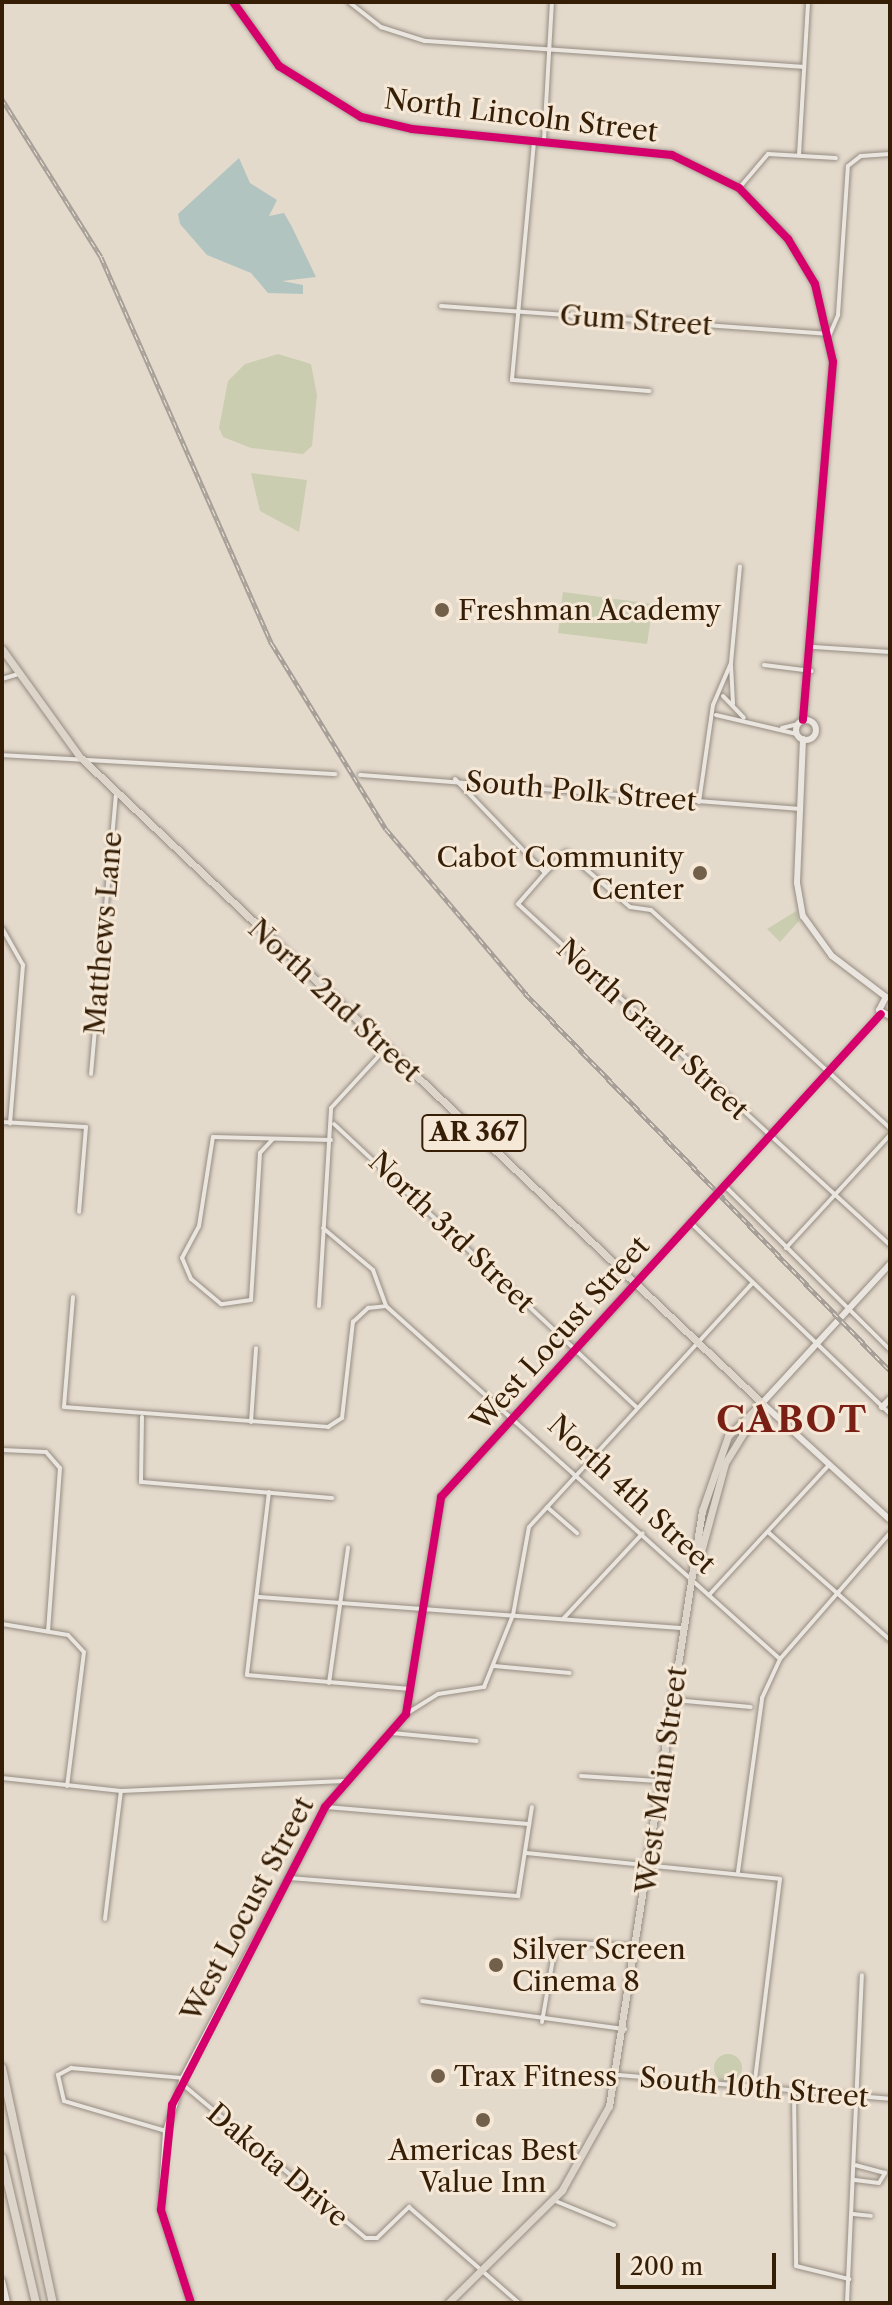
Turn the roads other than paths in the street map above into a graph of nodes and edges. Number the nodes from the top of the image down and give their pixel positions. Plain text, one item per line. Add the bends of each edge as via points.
1 (233, 2) edge
2 (349, 2) edge
3 (552, 2) edge
4 (808, 2) edge
5 (549, 51) junction
6 (803, 67) junction
7 (534, 139) junction
8 (544, 140) junction
9 (890, 154) edge
10 (799, 155) junction
11 (836, 158) dead end
12 (739, 188) junction
13 (441, 306) dead end
14 (518, 312) junction
15 (830, 334) junction
16 (650, 391) dead end
17 (740, 566) dead end
18 (814, 647) junction
19 (2, 649) edge
20 (890, 652) edge
21 (731, 663) junction
22 (764, 665) dead end
23 (812, 671) junction
24 (18, 674) junction
25 (2, 679) edge
26 (723, 696) junction
27 (733, 705) junction
28 (730, 715) junction
29 (719, 716) junction
30 (744, 718) junction
31 (803, 722) junction
32 (782, 728) junction
33 (802, 737) junction
34 (2, 755) edge
35 (80, 757) junction
36 (335, 774) dead end
37 (360, 775) dead end
38 (455, 779) junction
39 (116, 792) junction
40 (699, 802) junction
41 (802, 810) junction
42 (545, 873) junction
43 (2, 928) edge
44 (867, 987) junction
45 (888, 998) edge
46 (885, 1014) edge
47 (386, 1048) junction
48 (828, 1072) junction
49 (91, 1074) dead end
50 (2, 1122) edge
51 (10, 1123) junction
52 (334, 1124) junction
53 (890, 1128) edge
54 (890, 1135) edge
55 (768, 1136) junction
56 (250, 1137) junction
57 (273, 1139) junction
58 (331, 1140) junction
59 (260, 1153) junction
60 (724, 1185) junction
61 (835, 1195) junction
62 (79, 1212) dead end
63 (690, 1222) junction
64 (323, 1228) junction
65 (890, 1245) edge
66 (786, 1249) junction
67 (890, 1264) edge
68 (752, 1284) junction
69 (634, 1285) junction
70 (73, 1297) dead end
71 (319, 1306) dead end
72 (386, 1306) junction
73 (848, 1311) junction
74 (696, 1344) junction
75 (816, 1346) junction
76 (256, 1348) dead end
77 (573, 1349) junction
78 (890, 1350) edge
79 (890, 1399) edge
80 (762, 1403) junction
81 (882, 1407) junction
82 (637, 1408) junction
83 (890, 1414) edge
84 (514, 1415) junction
85 (142, 1417) junction
86 (251, 1422) junction
87 (2, 1450) edge
88 (830, 1464) junction
89 (579, 1473) junction
90 (137, 1478) junction
91 (131, 1481) dead end
92 (269, 1492) junction
93 (332, 1498) dead end
94 (547, 1507) junction
95 (890, 1520) edge
96 (768, 1532) junction
97 (577, 1533) dead end
98 (643, 1533) junction
99 (890, 1533) edge
100 (348, 1547) dead end
101 (692, 1580) junction
102 (837, 1593) junction
103 (709, 1595) junction
104 (258, 1597) junction
105 (340, 1602) junction
106 (422, 1608) junction
107 (513, 1615) junction
108 (563, 1619) junction
109 (2, 1624) edge
110 (683, 1629) junction
111 (48, 1632) junction
112 (890, 1640) edge
113 (780, 1659) junction
114 (494, 1666) junction
115 (570, 1673) dead end
116 (329, 1684) junction
117 (410, 1689) junction
118 (671, 1700) junction
119 (751, 1707) dead end
120 (406, 1714) junction
121 (392, 1733) junction
122 (477, 1741) dead end
123 (581, 1776) dead end
124 (2, 1778) edge
125 (344, 1781) junction
126 (661, 1781) junction
127 (67, 1786) junction
128 (121, 1791) junction
129 (325, 1807) junction
130 (532, 1807) dead end
131 (529, 1824) junction
132 (526, 1853) junction
133 (649, 1864) junction
134 (738, 1872) junction
135 (288, 1878) junction
136 (105, 1919) dead end
137 (636, 1947) junction
138 (862, 1975) dead end
139 (422, 2001) dead end
140 (542, 2022) junction
141 (625, 2029) junction
142 (2, 2068) edge
143 (618, 2075) junction
144 (182, 2081) junction
145 (754, 2087) junction
146 (794, 2090) junction
147 (857, 2096) junction
148 (890, 2099) edge
149 (166, 2131) junction
150 (2, 2158) edge
151 (856, 2165) junction
152 (855, 2180) junction
153 (553, 2200) junction
154 (853, 2214) junction
155 (871, 2216) dead end
156 (614, 2225) dead end
157 (485, 2267) junction
158 (849, 2279) junction
159 (2, 2281) edge
160 (7, 2303) edge
161 (36, 2303) edge
162 (53, 2303) edge
163 (191, 2303) edge
164 (448, 2303) edge
165 (519, 2303) edge
166 (847, 2303) edge

1 - 7 street, North Lincoln Street via 279,66 348,111 412,129
2 - 5 street via 381,27 425,41
3 - 5 street
4 - 6 street
5 - 6 street
5 - 8 street
6 - 10 street
7 - 8 street, North Lincoln Street
7 - 14 street
8 - 12 street, North Lincoln Street via 672,155
9 - 15 street via 861,156 848,166 838,315
10 - 11 street
10 - 12 street via 761,156
12 - 15 street, North Lincoln Street via 800,255
13 - 14 street, Gum Street
14 - 15 street, Gum Street
14 - 16 street via 512,380
15 - 18 street, North Lincoln Street
17 - 21 street
18 - 20 street
18 - 23 street, North Lincoln Street
19 - 24 main road, North 2nd Street / AR 367
21 - 26 street
21 - 27 street
22 - 23 street
23 - 31 street, North Lincoln Street
24 - 25 street
24 - 35 main road, North 2nd Street / AR 367
26 - 27 street
26 - 29 street via 713,703
27 - 28 street
27 - 30 street
28 - 29 street
28 - 30 street
29 - 40 street
30 - 32 street
31 - 32 street
31 - 33 street
31 - 33 street via 816,730
32 - 33 street
33 - 41 street
34 - 35 street
35 - 36 street
35 - 39 main road, North 2nd Street / AR 367
37 - 38 street, South Polk Street
38 - 40 street, South Polk Street
38 - 42 street
39 - 47 main road, North 2nd Street / AR 367
39 - 49 street, Matthews Lane
40 - 41 street, South Polk Street
41 - 44 street via 797,883 803,916
42 - 48 street via 566,852 630,907 651,910
42 - 55 street, North Grant Street via 518,904
43 - 51 street via 15,940 23,965
44 - 45 street
44 - 46 street
45 - 46 street
46 - 48 street, West Locust Street
47 - 52 street via 336,1101
47 - 69 main road, North 2nd Street / AR 367
48 - 53 street
48 - 55 street, West Locust Street
50 - 51 street
51 - 62 street via 86,1127
52 - 58 street
52 - 77 street, North 3rd Street
54 - 61 street
55 - 60 street, West Locust Street
55 - 61 street, North Grant Street
56 - 57 street
56 - 59 street
56 - 59 street via 222,1135 209,1144 199,1226 182,1258 191,1279 221,1304 245,1304 253,1291
57 - 58 street
57 - 59 street
58 - 64 street
60 - 63 street, West Locust Street
60 - 66 street
61 - 65 street, North Grant Street
61 - 66 street
63 - 68 street
63 - 69 street, West Locust Street
64 - 71 street
64 - 72 street, North 4th Street via 373,1270
66 - 73 street
67 - 73 street
68 - 74 street
68 - 75 street
69 - 74 main road, North 2nd Street / AR 367
69 - 77 street, West Locust Street
70 - 85 street via 64,1407
72 - 84 street, North 4th Street
72 - 86 street via 368,1308 353,1322 337,1425
73 - 75 street
73 - 78 street
74 - 80 main road, North 2nd Street / AR 367
74 - 82 street
75 - 80 street
75 - 81 street
76 - 86 street
77 - 82 street, North 3rd Street
77 - 84 street, West Locust Street
79 - 81 street
80 - 88 street, North 2nd Street / AR 367
80 - 101 main road, West Main Street via 725,1463
81 - 83 street
82 - 89 street
84 - 89 street, North 4th Street
84 - 106 street, West Locust Street via 436,1507
85 - 86 street
85 - 90 street
87 - 111 street via 46,1452 60,1468
88 - 95 street, AR 367
88 - 96 street
89 - 94 street
89 - 98 street, North 4th Street
90 - 91 street
90 - 92 street
92 - 93 street
92 - 104 street
94 - 97 street
94 - 107 street via 529,1527
96 - 102 street
96 - 103 street
98 - 101 street, North 4th Street
98 - 108 street
99 - 102 street
100 - 105 street
101 - 103 street, North 4th Street
101 - 110 main road, West Main Street
102 - 112 street
102 - 113 street
103 - 113 street, North 4th Street
104 - 105 street
104 - 116 street via 247,1668 254,1680
105 - 106 street
105 - 116 street
106 - 107 street
106 - 117 street, West Locust Street
107 - 108 street
107 - 114 street
108 - 110 street
109 - 111 street
110 - 118 main road, West Main Street
111 - 127 street via 68,1635 84,1652
113 - 134 street via 758,1715
114 - 115 street
114 - 120 street via 484,1687 438,1694
116 - 117 street
117 - 120 street, West Locust Street
118 - 119 street
118 - 126 main road, West Main Street
120 - 121 street, West Locust Street
121 - 122 street
121 - 125 street, West Locust Street
123 - 126 street
124 - 127 street
125 - 128 street
125 - 129 street, West Locust Street
126 - 133 main road, West Main Street
127 - 128 street
128 - 136 street
129 - 131 street
129 - 135 street, West Locust Street
130 - 131 street
131 - 132 street
132 - 133 street
132 - 135 street via 521,1893 513,1897
133 - 134 street
133 - 137 main road, West Main Street
134 - 145 street via 775,1875 783,1885
135 - 144 street, West Locust Street
137 - 140 street via 556,1942
137 - 141 main road, West Main Street
138 - 147 street
139 - 140 street
140 - 141 street
141 - 143 main road, West Main Street
142 - 162 highway
143 - 145 street, South 10th Street
143 - 153 main road, West Main Street via 597,2134
144 - 149 street, West Locust Street
144 - 149 street via 71,2068 58,2075 64,2101
144 - 157 street, Dakota Drive via 366,2238 377,2238 406,2206
145 - 146 street, South 10th Street
146 - 147 street, South 10th Street
146 - 158 street via 796,2266
147 - 148 street, South 10th Street
147 - 151 street
149 - 163 street, West Locust Street via 161,2210
150 - 161 highway
151 - 152 street
151 - 152 street via 885,2173 879,2183
152 - 154 street
153 - 156 street
153 - 157 main road, West Main Street
154 - 155 street
154 - 158 street
157 - 164 main road, West Main Street
157 - 165 street, Dakota Drive
158 - 166 street
159 - 160 street

